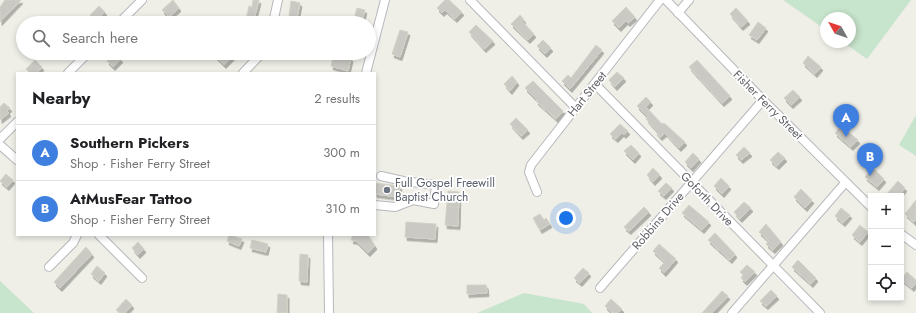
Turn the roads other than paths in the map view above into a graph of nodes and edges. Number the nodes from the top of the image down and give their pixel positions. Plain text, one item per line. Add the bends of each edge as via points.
1 (142, 0) edge
2 (278, 0) edge
3 (385, 0) edge
4 (470, 0) edge
5 (660, 0) edge
6 (666, 0) edge
7 (689, 0) edge
8 (678, 12) junction
9 (126, 16) edge
10 (275, 16) edge
11 (376, 35) edge
12 (81, 60) edge
13 (255, 60) edge
14 (369, 60) edge
15 (69, 72) edge
16 (244, 72) edge
17 (366, 72) edge
18 (595, 84) junction
19 (763, 100) junction
20 (576, 108) junction
21 (16, 123) edge
22 (0, 139) edge
23 (0, 145) edge
24 (16, 159) edge
25 (381, 176) dead end
26 (691, 183) junction
27 (845, 183) junction
28 (537, 192) dead end
29 (868, 204) edge
30 (376, 205) edge
31 (76, 236) edge
32 (100, 236) edge
33 (328, 236) edge
34 (904, 236) edge
35 (916, 245) edge
36 (49, 267) dead end
37 (773, 268) junction
38 (142, 278) dead end
39 (600, 288) dead end
40 (329, 313) edge
41 (732, 313) edge
42 (820, 313) edge

1 - 9 street
2 - 10 street
3 - 11 street
4 - 20 street
5 - 18 street, Hart Street
6 - 8 street, Fisher Ferry Street
7 - 8 street
8 - 19 street, Fisher Ferry Street
12 - 15 street
13 - 16 street
14 - 17 street
18 - 20 street, Hart Street
18 - 26 street, Goforth Drive
19 - 26 street, Robbins Drive
19 - 27 street, Fisher Ferry Street
20 - 28 street, Hart Street via 531,166 529,172
21 - 22 street
23 - 24 street
25 - 30 street via 436,185 434,204 413,200 395,207
26 - 37 street, Goforth Drive
26 - 39 street, Robbins Drive
27 - 29 street, Fisher Ferry Street
27 - 37 street
31 - 36 street via 73,243
32 - 38 street
33 - 40 street
34 - 35 street
37 - 41 street
37 - 42 street, Goforth Drive

